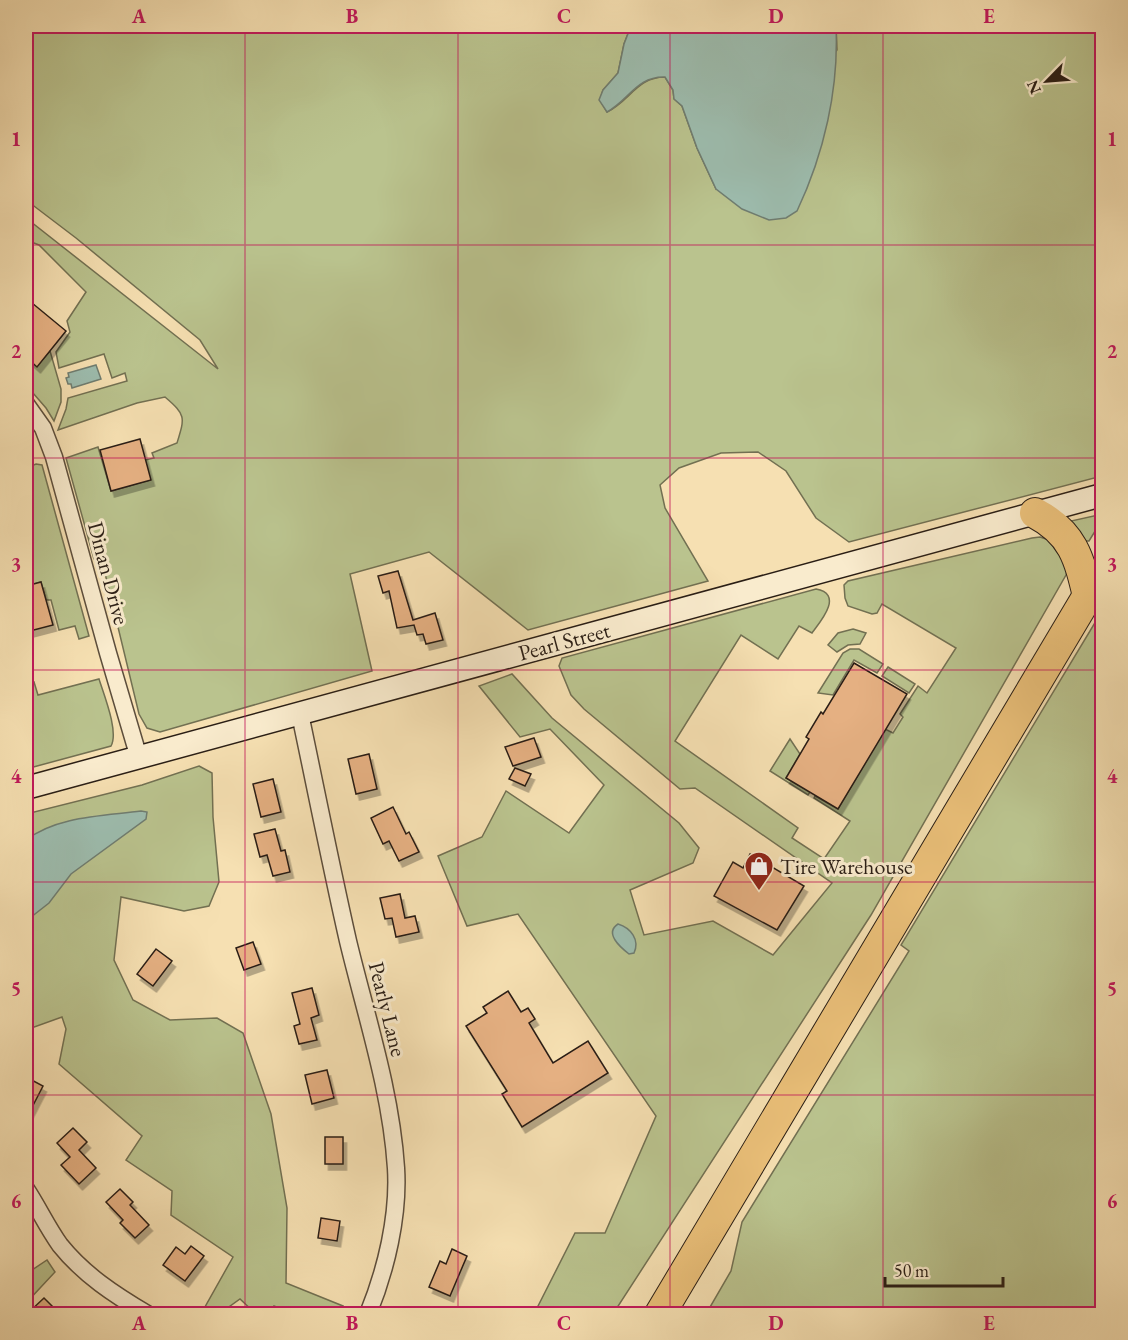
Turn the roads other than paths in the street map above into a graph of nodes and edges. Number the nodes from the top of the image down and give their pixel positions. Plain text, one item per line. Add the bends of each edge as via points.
1 (26, 404) edge
2 (1102, 495) edge
3 (1035, 513) junction
4 (1095, 584) edge
5 (300, 714) junction
6 (139, 758) junction
7 (26, 788) edge
8 (26, 1189) edge
9 (147, 1314) edge
10 (368, 1314) edge
11 (660, 1314) edge

1 - 6 street, Dinan Drive via 43,428 54,457
2 - 3 main road, Pearl Street
3 - 4 highway via 1056,528 1076,551
3 - 5 main road, Pearl Street
4 - 11 highway
5 - 6 main road, Pearl Street
5 - 10 street, Pearly Lane via 392,1131 396,1170 391,1231
6 - 7 main road, Pearl Street
8 - 9 street via 48,1228 76,1264 102,1286

